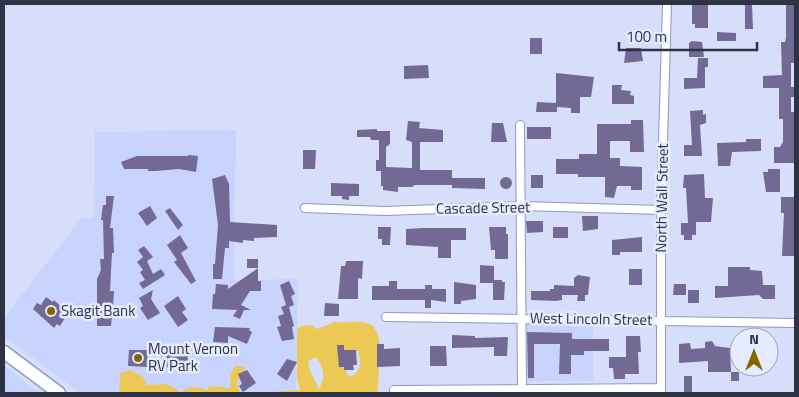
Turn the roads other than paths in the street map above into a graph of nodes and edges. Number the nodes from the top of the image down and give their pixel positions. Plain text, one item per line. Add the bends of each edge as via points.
1 (667, 4) edge
2 (520, 125) dead end
3 (522, 206) junction
4 (305, 208) dead end
5 (661, 210) junction
6 (386, 317) dead end
7 (523, 319) junction
8 (660, 320) junction
9 (795, 323) edge
10 (4, 352) edge
11 (394, 390) dead end
12 (522, 390) junction
13 (661, 391) edge
14 (59, 393) edge

1 - 5 street, North Wall Street
2 - 3 street
3 - 4 street, Cascade Street via 385,211
3 - 5 street, Cascade Street
3 - 7 street
5 - 8 street, North Wall Street
6 - 7 street, West Lincoln Street
7 - 8 street, West Lincoln Street
7 - 12 street
8 - 9 street, West Lincoln Street
8 - 13 street, North Wall Street
10 - 14 main road
11 - 12 street
12 - 13 street

